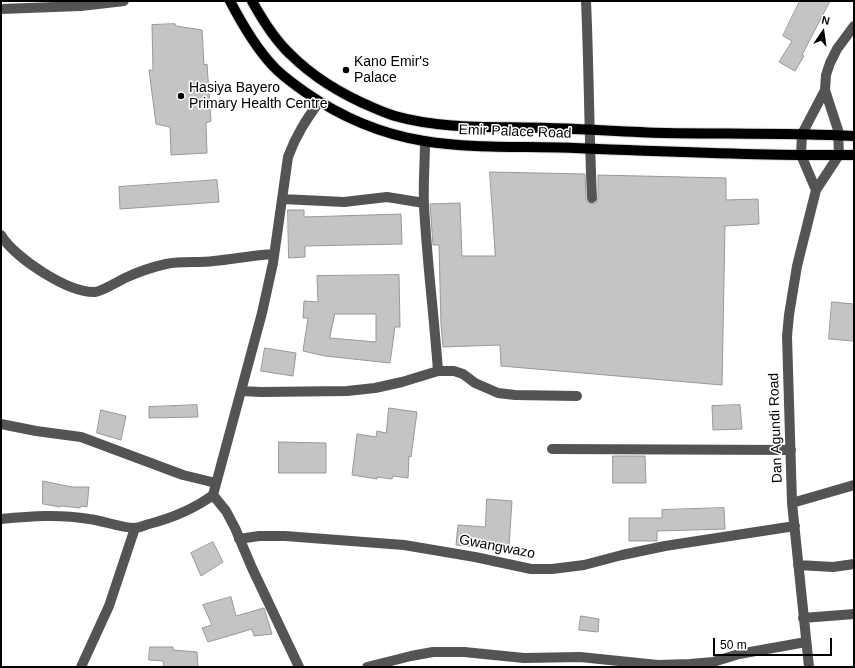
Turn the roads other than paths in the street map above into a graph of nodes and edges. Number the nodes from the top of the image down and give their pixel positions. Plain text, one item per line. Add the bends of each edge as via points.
1 (124, 1) edge
2 (230, 1) edge
3 (252, 1) edge
4 (586, 1) edge
5 (1, 9) edge
6 (854, 26) edge
7 (825, 90) junction
8 (319, 102) junction
9 (590, 130) junction
10 (802, 134) junction
11 (839, 135) junction
12 (854, 136) edge
13 (425, 141) junction
14 (590, 149) junction
15 (801, 155) junction
16 (839, 155) junction
17 (854, 155) edge
18 (816, 190) junction
19 (592, 198) dead end
20 (282, 199) junction
21 (424, 203) junction
22 (1, 235) edge
23 (274, 254) junction
24 (438, 370) junction
25 (242, 391) junction
26 (577, 396) dead end
27 (1, 424) edge
28 (552, 449) dead end
29 (790, 450) junction
30 (216, 483) junction
31 (854, 485) edge
32 (213, 495) junction
33 (792, 503) junction
34 (1, 519) edge
35 (795, 526) junction
36 (135, 528) junction
37 (239, 539) junction
38 (854, 564) edge
39 (798, 565) junction
40 (854, 614) edge
41 (803, 618) junction
42 (806, 642) junction
43 (659, 666) edge
44 (81, 667) edge
45 (299, 667) edge
46 (367, 667) edge
47 (809, 667) edge

1 - 5 street via 81,6
2 - 8 main road, Emir Palace Road via 249,35 274,67
3 - 9 main road, Emir Palace Road via 269,29 289,53 312,73 334,89 395,116 424,122 486,127
4 - 9 street
6 - 7 street via 830,63
7 - 10 street
7 - 11 street
8 - 13 main road, Emir Palace Road via 372,128
8 - 20 street via 294,140 288,157
9 - 10 main road, Emir Palace Road
9 - 14 street
10 - 11 main road, Emir Palace Road
10 - 15 street
11 - 12 main road, Emir Palace Road
11 - 16 street
13 - 14 main road, Emir Palace Road via 499,147
13 - 21 street
14 - 15 main road, Emir Palace Road
14 - 19 street
15 - 16 main road, Emir Palace Road
15 - 18 street
16 - 17 main road, Emir Palace Road
16 - 18 street, Dan Agundi Road
18 - 29 street, Dan Agundi Road via 797,266 789,315 787,336
20 - 21 street via 344,202 387,198
20 - 23 street
21 - 24 street
22 - 23 street via 14,251 39,269 60,282 91,292 97,292 127,277 166,264
23 - 25 street
24 - 25 street via 402,382 368,389
24 - 26 street via 463,374 474,383 498,393
25 - 30 street
27 - 30 street via 81,437 182,475
28 - 29 street
29 - 33 street, Dan Agundi Road
30 - 32 street
31 - 33 street
32 - 36 street via 180,514
32 - 37 street via 226,511
33 - 35 street, Dan Agundi Road
34 - 36 street via 61,515 90,518
35 - 37 street, Gwangwazo via 665,546 584,566 552,569 531,569 404,545 286,536
35 - 39 street, Dan Agundi Road
36 - 44 street via 110,606
37 - 45 street
38 - 39 street via 834,567
39 - 41 street, Dan Agundi Road
40 - 41 street
41 - 42 street, Dan Agundi Road
42 - 43 street via 738,654 712,662
42 - 47 street, Dan Agundi Road
43 - 46 street via 580,657 524,658 464,652 433,652

